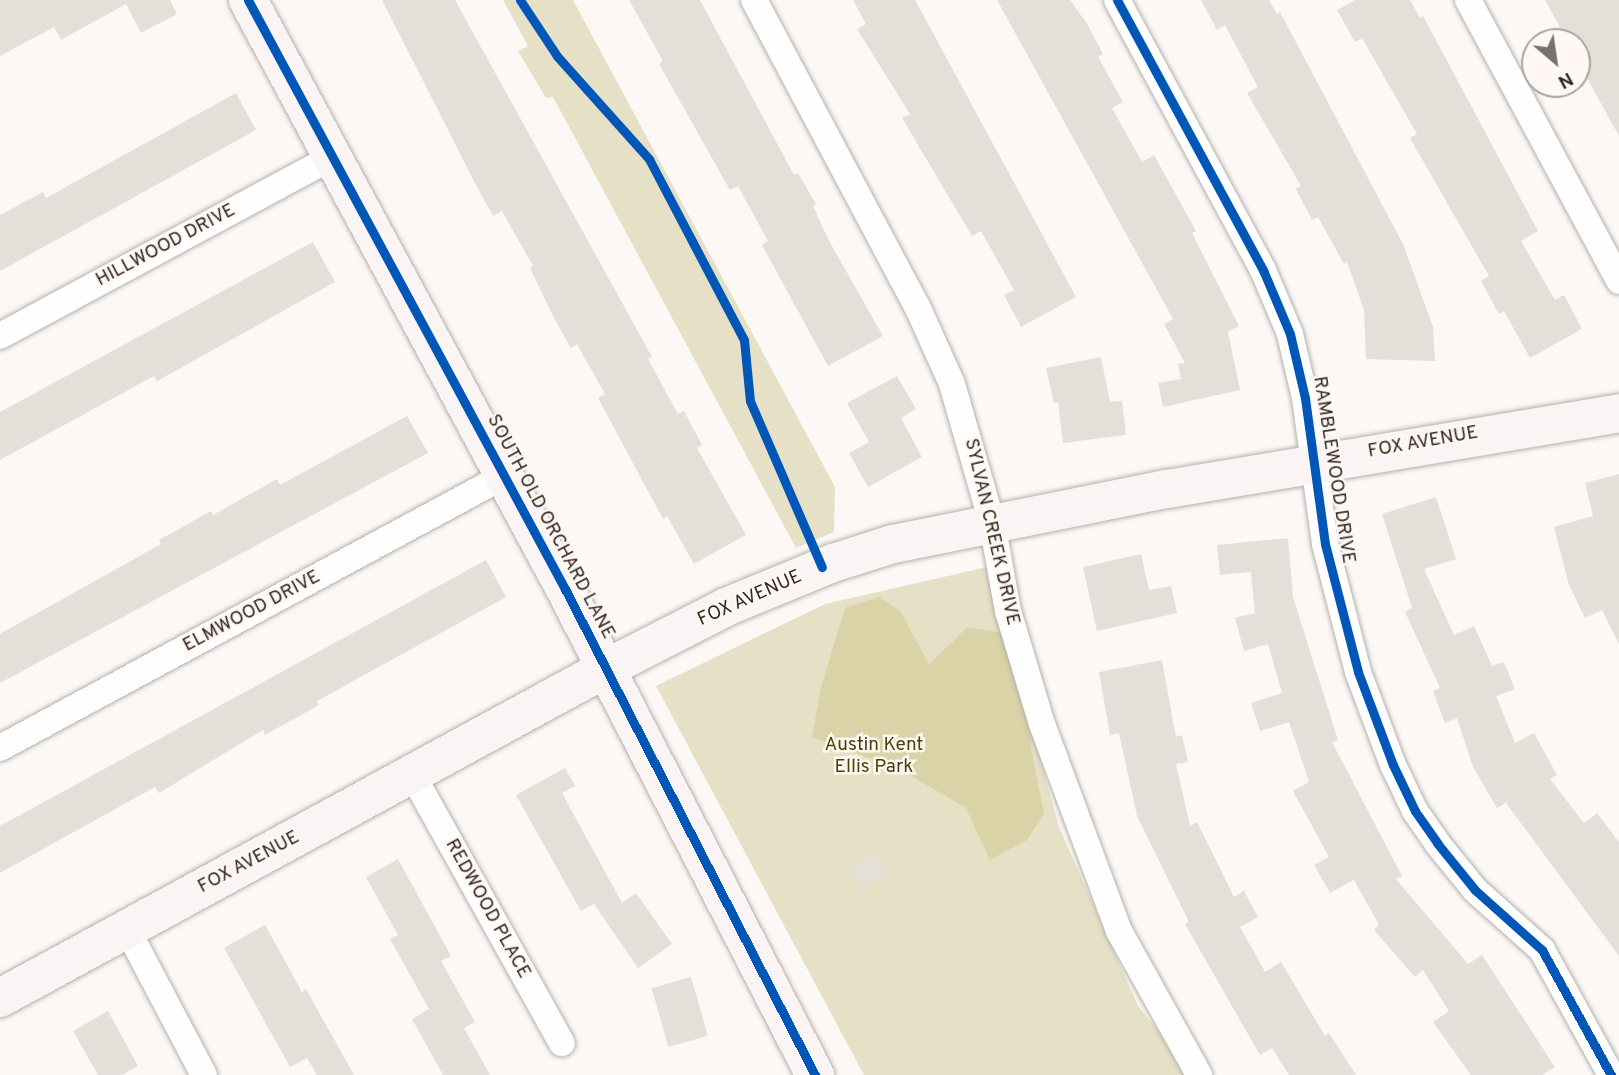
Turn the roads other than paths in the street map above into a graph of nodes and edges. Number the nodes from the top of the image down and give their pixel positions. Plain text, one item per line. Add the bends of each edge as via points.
1 (248, 0) edge
2 (754, 0) edge
3 (1117, 0) edge
4 (1468, 0) edge
5 (332, 156) junction
6 (1619, 281) edge
7 (0, 336) edge
8 (1619, 413) edge
9 (1314, 467) junction
10 (504, 476) junction
11 (992, 523) junction
12 (605, 669) junction
13 (0, 748) edge
14 (412, 775) junction
15 (127, 929) junction
16 (0, 998) edge
17 (562, 1043) dead end
18 (204, 1075) edge
19 (816, 1075) edge
20 (1199, 1075) edge
21 (1611, 1075) edge

1 - 5 main road, SOUTH OLD ORCHARD LANE
2 - 11 street, SYLVAN CREEK DRIVE via 917,306 952,384
3 - 9 street, RAMBLEWOOD DRIVE via 1263,270 1285,321 1306,398
4 - 6 street
5 - 7 street, HILLWOOD DRIVE
5 - 10 main road, SOUTH OLD ORCHARD LANE
8 - 9 main road, FOX AVENUE via 1364,453
9 - 11 main road, FOX AVENUE
9 - 21 street, RAMBLEWOOD DRIVE via 1325,544 1358,672 1415,811 1475,890 1542,950
10 - 12 main road, SOUTH OLD ORCHARD LANE
10 - 13 street, ELMWOOD DRIVE
11 - 12 main road, FOX AVENUE via 833,562 726,607
11 - 20 street, SYLVAN CREEK DRIVE via 1008,611 1061,776 1119,930
12 - 14 main road, FOX AVENUE
12 - 19 main road, SOUTH OLD ORCHARD LANE
14 - 15 main road, FOX AVENUE
14 - 17 street, REDWOOD PLACE
15 - 16 main road, FOX AVENUE
15 - 18 street

